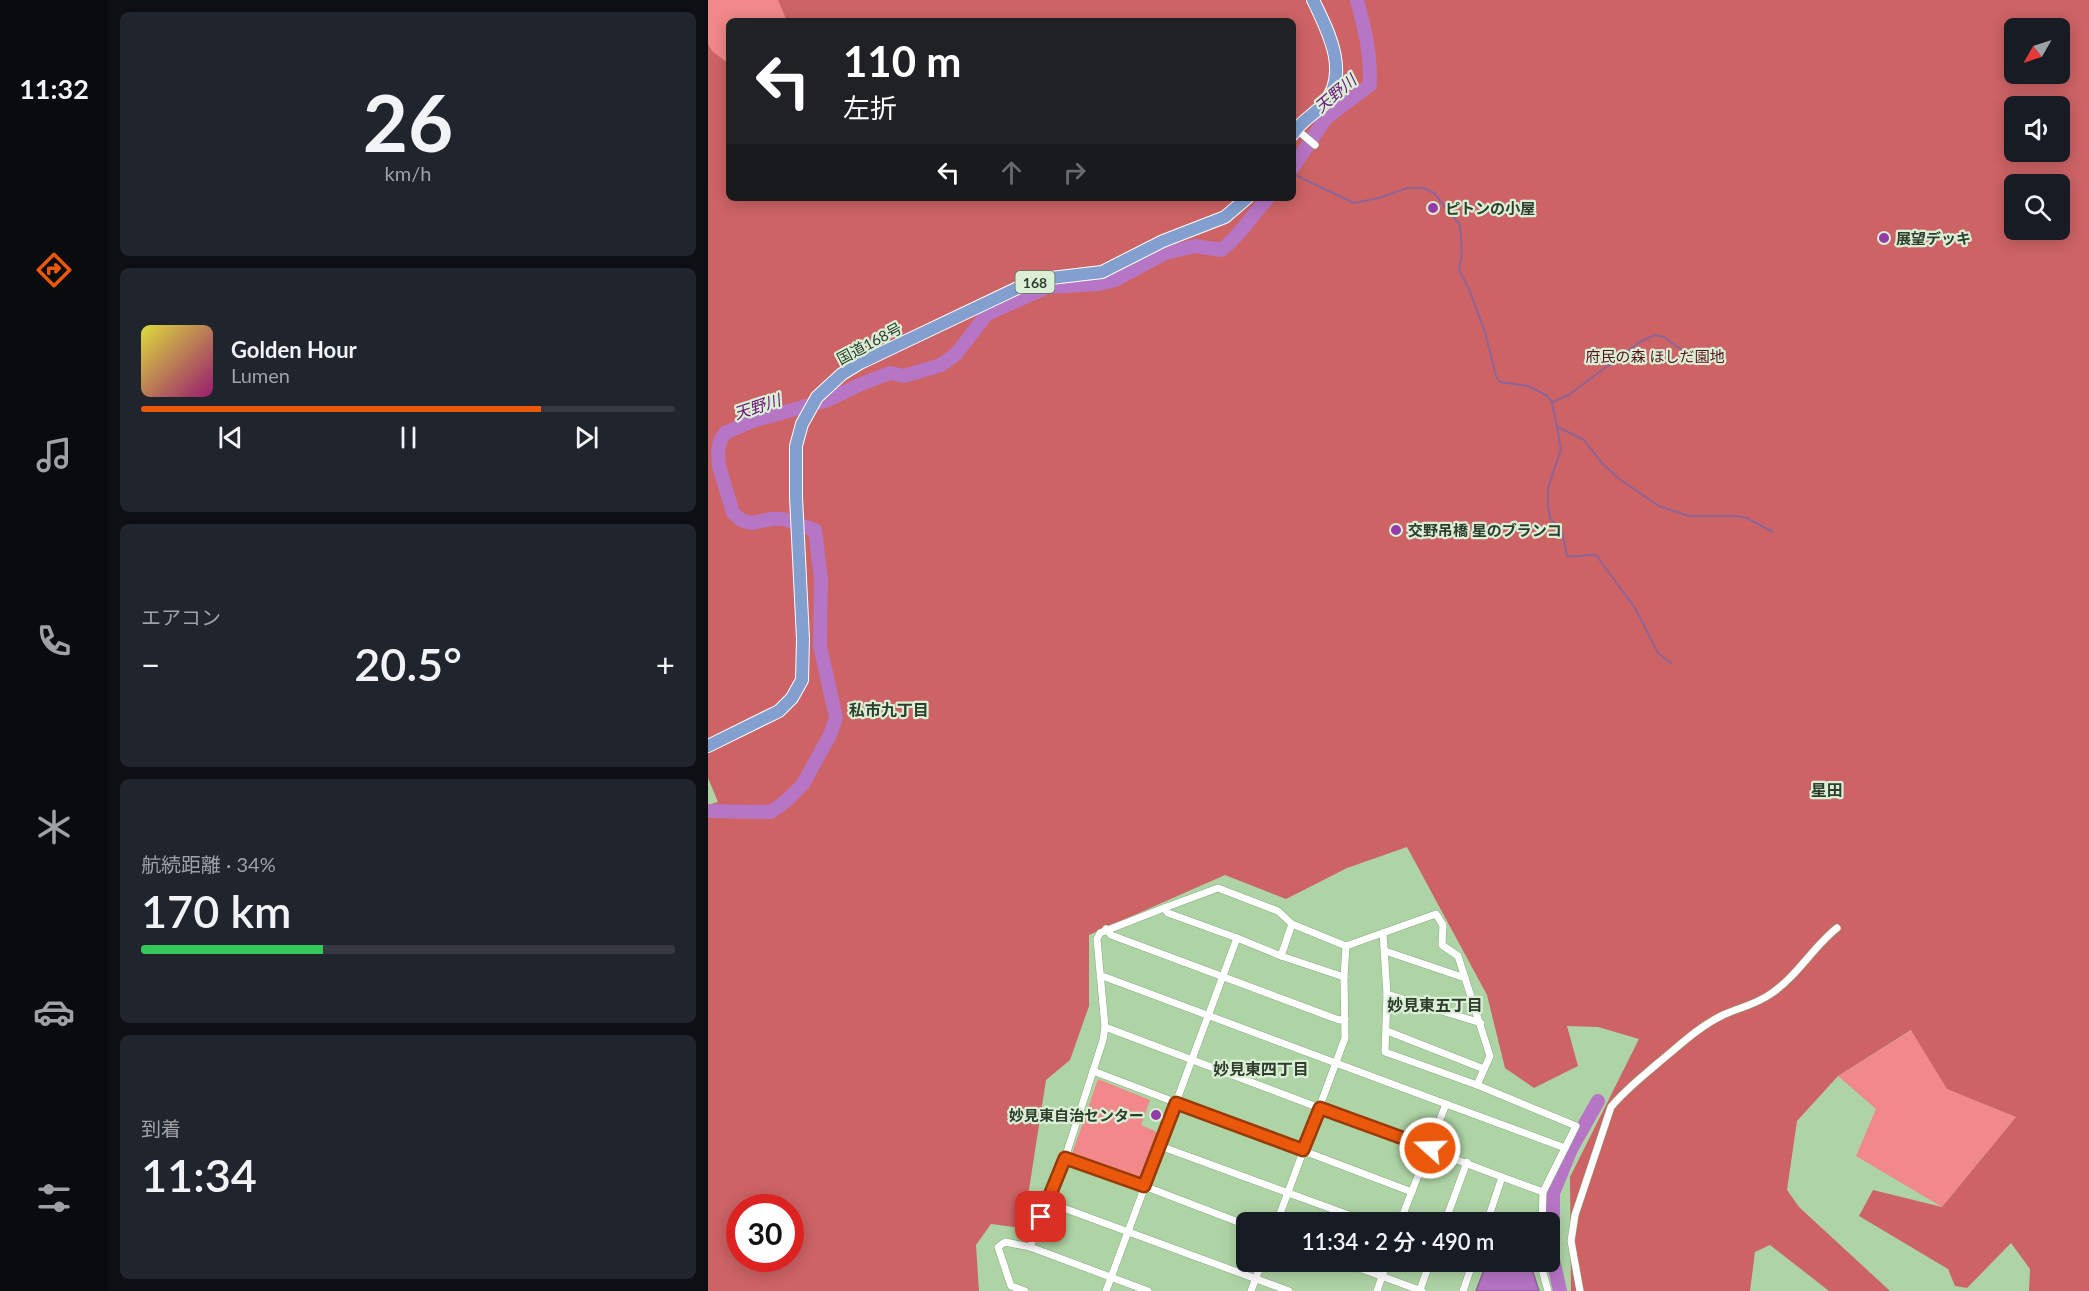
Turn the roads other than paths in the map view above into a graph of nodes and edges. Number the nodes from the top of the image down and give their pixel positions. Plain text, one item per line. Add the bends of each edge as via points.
1 (1313, 0) edge
2 (1297, 132) edge
3 (1315, 145) dead end
4 (1244, 201) edge
5 (708, 746) edge
6 (1164, 908) junction
7 (1292, 924) junction
8 (1837, 928) dead end
9 (1106, 929) junction
10 (1383, 933) junction
11 (1237, 938) junction
12 (1346, 945) junction
13 (1385, 951) junction
14 (1281, 956) junction
15 (1224, 976) junction
16 (1100, 977) junction
17 (1344, 977) junction
18 (1465, 978) junction
19 (1387, 994) junction
20 (1209, 1015) junction
21 (1345, 1019) junction
22 (1481, 1023) junction
23 (1105, 1028) junction
24 (1387, 1031) junction
25 (1192, 1059) junction
26 (1337, 1063) junction
27 (1485, 1069) junction
28 (1093, 1071) junction
29 (1477, 1085) junction
30 (1176, 1103) junction
31 (1446, 1104) junction
32 (1320, 1108) junction
33 (1160, 1146) junction
34 (1430, 1148) junction
35 (1565, 1148) junction
36 (1303, 1150) junction
37 (1065, 1158) junction
38 (1467, 1162) junction
39 (1502, 1177) junction
40 (1144, 1186) junction
41 (1412, 1192) junction
42 (1544, 1192) junction
43 (1288, 1193) junction
44 (1047, 1202) junction
45 (1281, 1212) edge
46 (1340, 1212) edge
47 (1404, 1212) edge
48 (1449, 1212) edge
49 (1490, 1212) edge
50 (1543, 1212) edge
51 (1236, 1221) edge
52 (1128, 1232) junction
53 (1030, 1247) junction
54 (1258, 1272) edge
55 (1371, 1272) edge
56 (1383, 1272) edge
57 (1427, 1272) edge
58 (1470, 1272) edge
59 (1543, 1272) edge
60 (1382, 1276) junction
61 (1111, 1277) junction
62 (1255, 1278) junction
63 (1025, 1291) edge
64 (1106, 1291) edge
65 (1148, 1291) edge
66 (1251, 1291) edge
67 (1289, 1291) edge
68 (1377, 1291) edge
69 (1421, 1291) edge
70 (1463, 1291) edge
71 (1548, 1291) edge
72 (1580, 1291) edge

1 - 2 highway via 1332,44 1336,79 1330,96
2 - 3 street
4 - 5 highway, 国道168号 / 168 via 1225,217 1163,241 1102,272 1026,284 860,363 828,385 802,424 796,446 804,672 799,688 779,711
6 - 7 street via 1218,888 1278,910
6 - 9 street
6 - 11 street via 1168,913
7 - 12 street
7 - 14 street
8 - 72 street via 1773,992 1697,1030 1622,1093 1611,1107 1575,1215 1571,1241
9 - 15 street via 1111,935
9 - 16 street via 1097,939
10 - 12 street
10 - 13 street
10 - 18 street via 1436,914 1443,925 1442,945 1458,956
11 - 14 street
11 - 15 street
12 - 17 street
13 - 18 street
13 - 19 street
14 - 17 street
15 - 20 street
15 - 21 street
16 - 20 street
16 - 23 street
17 - 21 street
18 - 22 street
19 - 22 street
19 - 24 street
20 - 25 street
20 - 26 street
21 - 26 street via 1345,1038
22 - 27 street via 1490,1056
23 - 25 street
23 - 28 street
24 - 27 street
24 - 29 street via 1385,1052
25 - 30 street
25 - 32 street
26 - 31 street
26 - 32 street
27 - 29 street
28 - 30 street
28 - 37 street
29 - 35 street via 1576,1126
30 - 33 street
30 - 36 street
31 - 34 street
31 - 35 street
32 - 34 street
32 - 36 street
33 - 40 street
33 - 43 street
34 - 38 street
34 - 41 street
35 - 42 street
36 - 41 street
36 - 43 street
37 - 40 street
37 - 44 street
38 - 39 street
38 - 48 street
39 - 42 street
39 - 49 street
40 - 51 street
40 - 52 street
41 - 47 street
42 - 50 street
43 - 45 street
43 - 46 street
44 - 52 street
44 - 53 street
52 - 61 street
52 - 62 street
53 - 61 street
53 - 63 street via 1005,1242 998,1246 1011,1286
54 - 62 street
55 - 60 street
56 - 60 street
57 - 69 street
58 - 70 street
59 - 71 street
60 - 68 street
60 - 69 street
61 - 64 street
61 - 65 street
62 - 66 street
62 - 67 street

